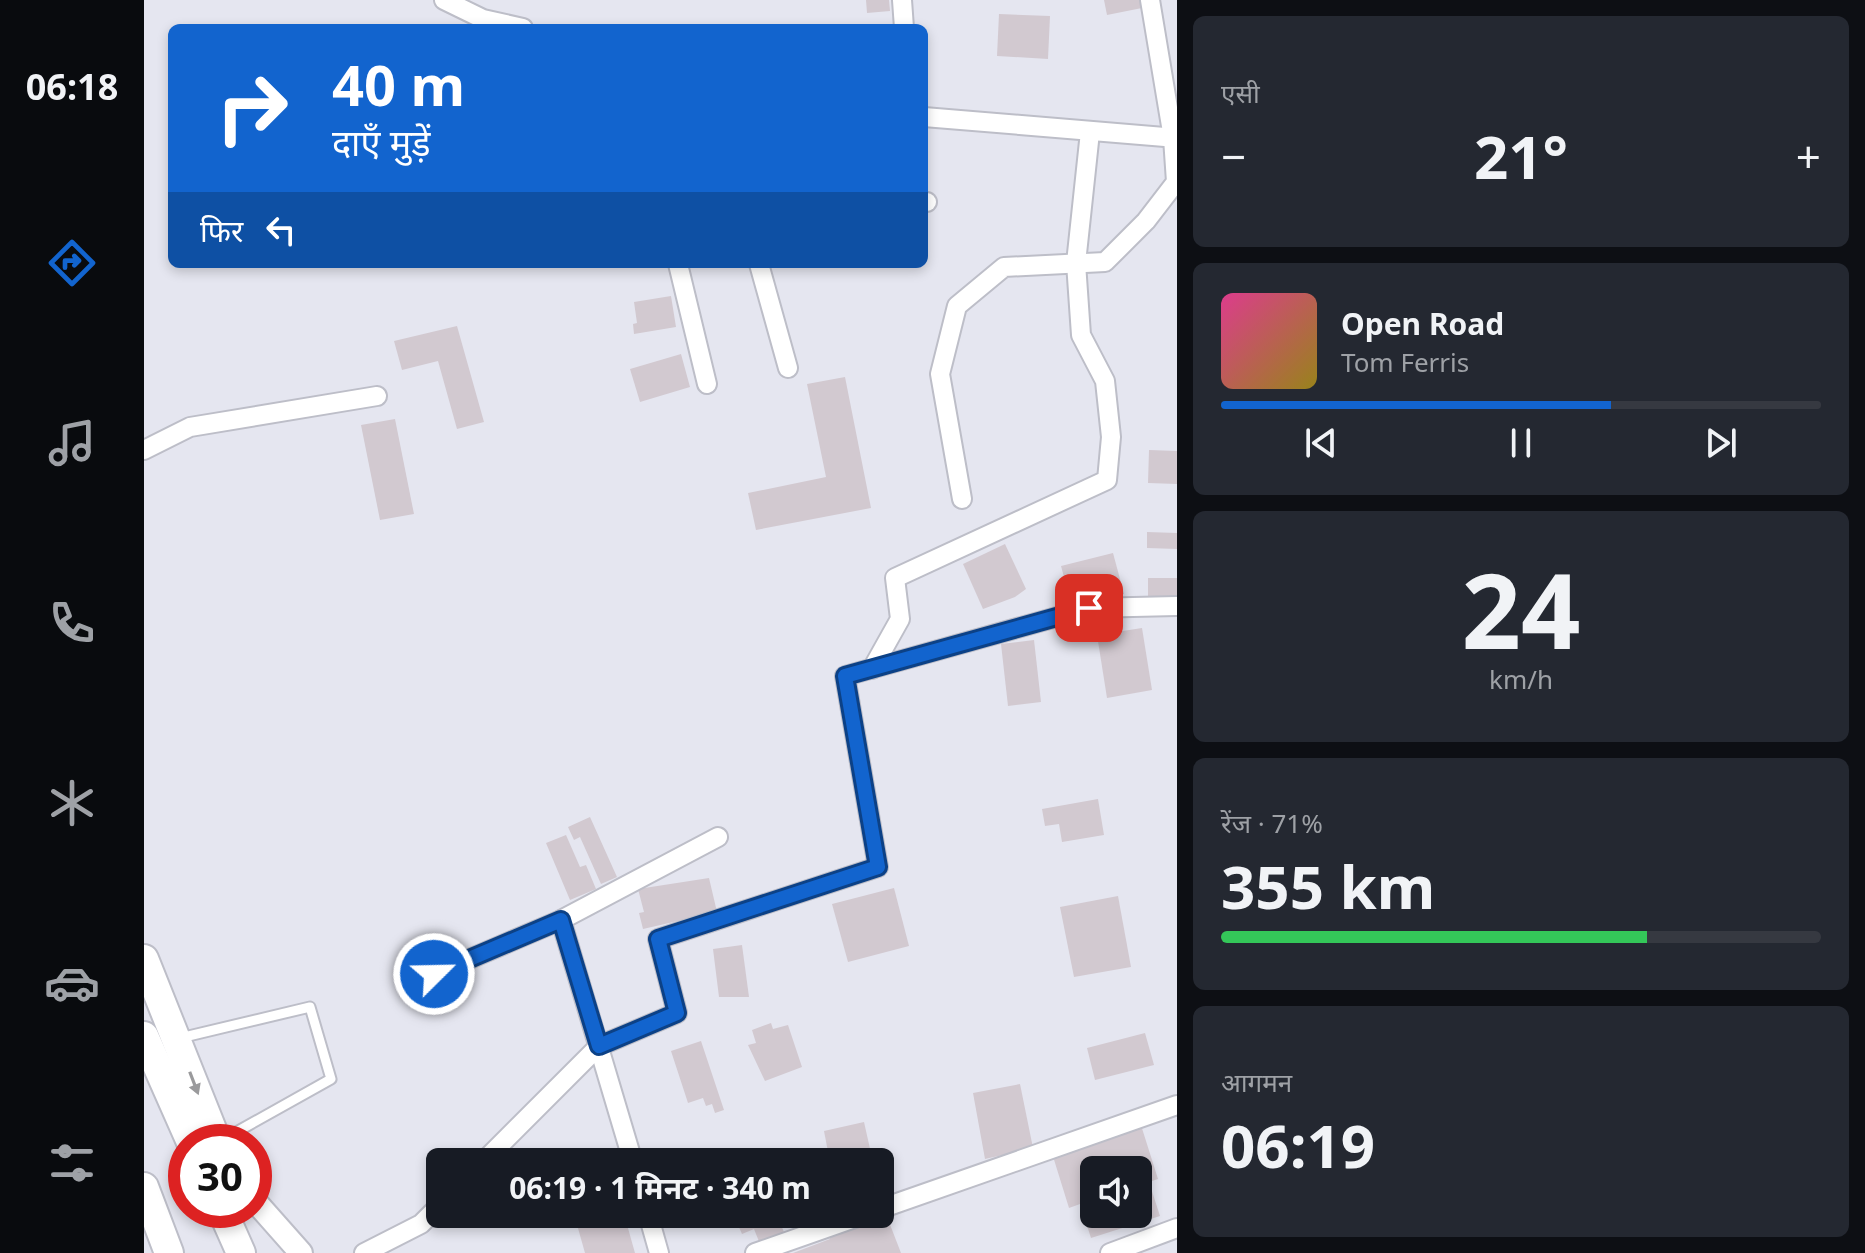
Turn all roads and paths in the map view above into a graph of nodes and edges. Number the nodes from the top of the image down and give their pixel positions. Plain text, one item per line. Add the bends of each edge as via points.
1 (444, 0) edge
2 (902, 0) edge
3 (1150, 0) edge
4 (505, 24) edge
5 (904, 24) edge
6 (928, 117) edge
7 (1090, 132) junction
8 (1175, 138) edge
9 (1076, 263) junction
10 (679, 268) edge
11 (760, 268) edge
12 (788, 368) dead end
13 (707, 384) dead end
14 (377, 396) dead end
15 (144, 450) edge
16 (962, 499) dead end
17 (1177, 606) edge
18 (872, 669) junction
19 (718, 837) dead end
20 (561, 920) junction
21 (144, 959) edge
22 (434, 974) dead end
23 (144, 1036) edge
24 (177, 1039) junction
25 (599, 1046) junction
26 (1177, 1105) edge
27 (183, 1124) edge
28 (211, 1124) edge
29 (250, 1124) edge
30 (497, 1148) edge
31 (629, 1148) edge
32 (144, 1187) edge
33 (894, 1204) edge
34 (426, 1219) edge
35 (272, 1220) edge
36 (231, 1228) edge
37 (241, 1228) edge
38 (652, 1228) edge
39 (826, 1228) edge
40 (1177, 1228) edge
41 (144, 1232) edge
42 (158, 1253) edge
43 (169, 1253) edge
44 (244, 1253) edge
45 (301, 1253) edge
46 (364, 1253) edge
47 (659, 1253) edge
48 (755, 1253) edge
49 (1110, 1253) edge

1 - 4 street
2 - 5 street
3 - 8 street
6 - 7 street
7 - 8 street
7 - 9 street
8 - 9 street via 1176,182 1154,211 1105,262
9 - 16 street via 1004,267 957,306 940,374
9 - 18 street via 1081,335 1105,381 1111,437 1107,480 895,578 900,619
10 - 13 street
11 - 12 street
14 - 15 street via 190,427
17 - 18 street via 1089,608
18 - 25 street via 845,676 878,867 658,939 677,1013
19 - 20 street
20 - 22 street
20 - 25 street
21 - 24 main road
23 - 27 main road
24 -> 28 main road
24 - 29 lane via 310,1007 331,1079
25 - 30 street
25 - 31 street
26 - 33 street
32 - 43 main road
34 - 46 street
35 - 45 street
36 - 44 main road
37 - 44 main road
38 - 47 street
39 - 48 street
40 - 49 street
41 - 42 main road

